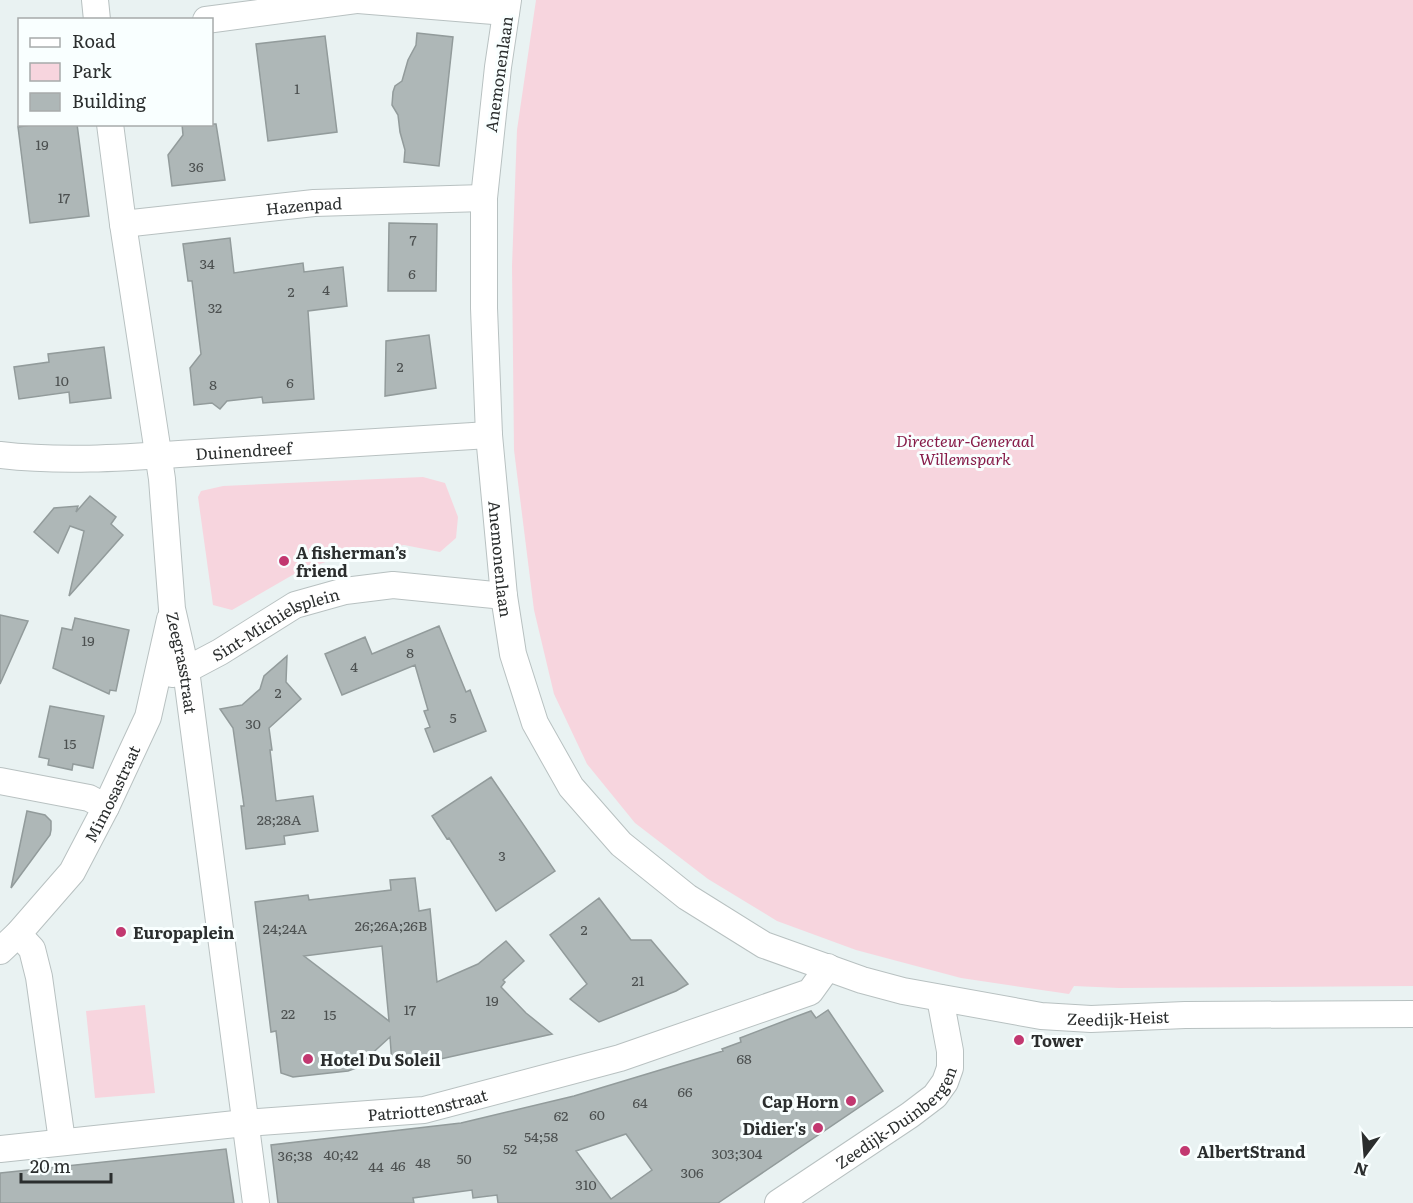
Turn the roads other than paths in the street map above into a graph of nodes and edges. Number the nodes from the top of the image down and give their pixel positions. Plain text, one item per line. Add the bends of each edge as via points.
1 (95, 0) edge
2 (357, 0) edge
3 (507, 6) edge
4 (97, 18) edge
5 (213, 19) edge
6 (110, 126) edge
7 (484, 198) junction
8 (123, 224) junction
9 (489, 435) junction
10 (0, 455) edge
11 (158, 455) junction
12 (504, 596) junction
13 (172, 609) junction
14 (186, 670) junction
15 (158, 679) junction
16 (0, 781) edge
17 (106, 807) junction
18 (9, 942) edge
19 (828, 968) junction
20 (940, 998) junction
21 (1413, 1014) edge
22 (245, 1123) junction
23 (62, 1141) junction
24 (0, 1149) edge
25 (256, 1203) edge
26 (778, 1203) edge

1 - 4 street
2 - 3 street
2 - 5 street
3 - 7 street, Anemonenlaan
6 - 8 street, Zeegrasstraat
7 - 8 street, Hazenpad via 314,203
7 - 9 street, Anemonenlaan
8 - 11 street, Zeegrasstraat
9 - 11 street, Duinendreef
9 - 12 street, Anemonenlaan
10 - 11 street, Duinendreef via 46,459
11 - 13 street, Zeegrasstraat
12 - 14 street, Sint-Michielsplein via 393,585 345,591 295,605
12 - 19 street, Anemonenlaan via 513,654 535,723 572,787 621,844 687,897 764,945
13 - 14 street, Zeegrasstraat
13 - 15 street, Mimosastraat
14 - 15 street, Sint-Michielsplein
14 - 22 street, Zeegrasstraat
15 - 17 street, Mimosastraat via 148,717
16 - 17 street via 89,798
17 - 18 street, Mimosastraat via 72,872
18 - 23 street via 32,949
19 - 20 street, Zeedijk-Heist
19 - 22 street, Patriottenstraat via 810,992 620,1058 424,1110
20 - 21 street, Zeedijk-Heist via 1041,1016 1091,1019
20 - 26 street, Zeedijk-Duinbergen via 950,1068 935,1096
22 - 23 street, Patriottenstraat
22 - 25 street, Zeegrasstraat
23 - 24 street, Patriottenstraat

